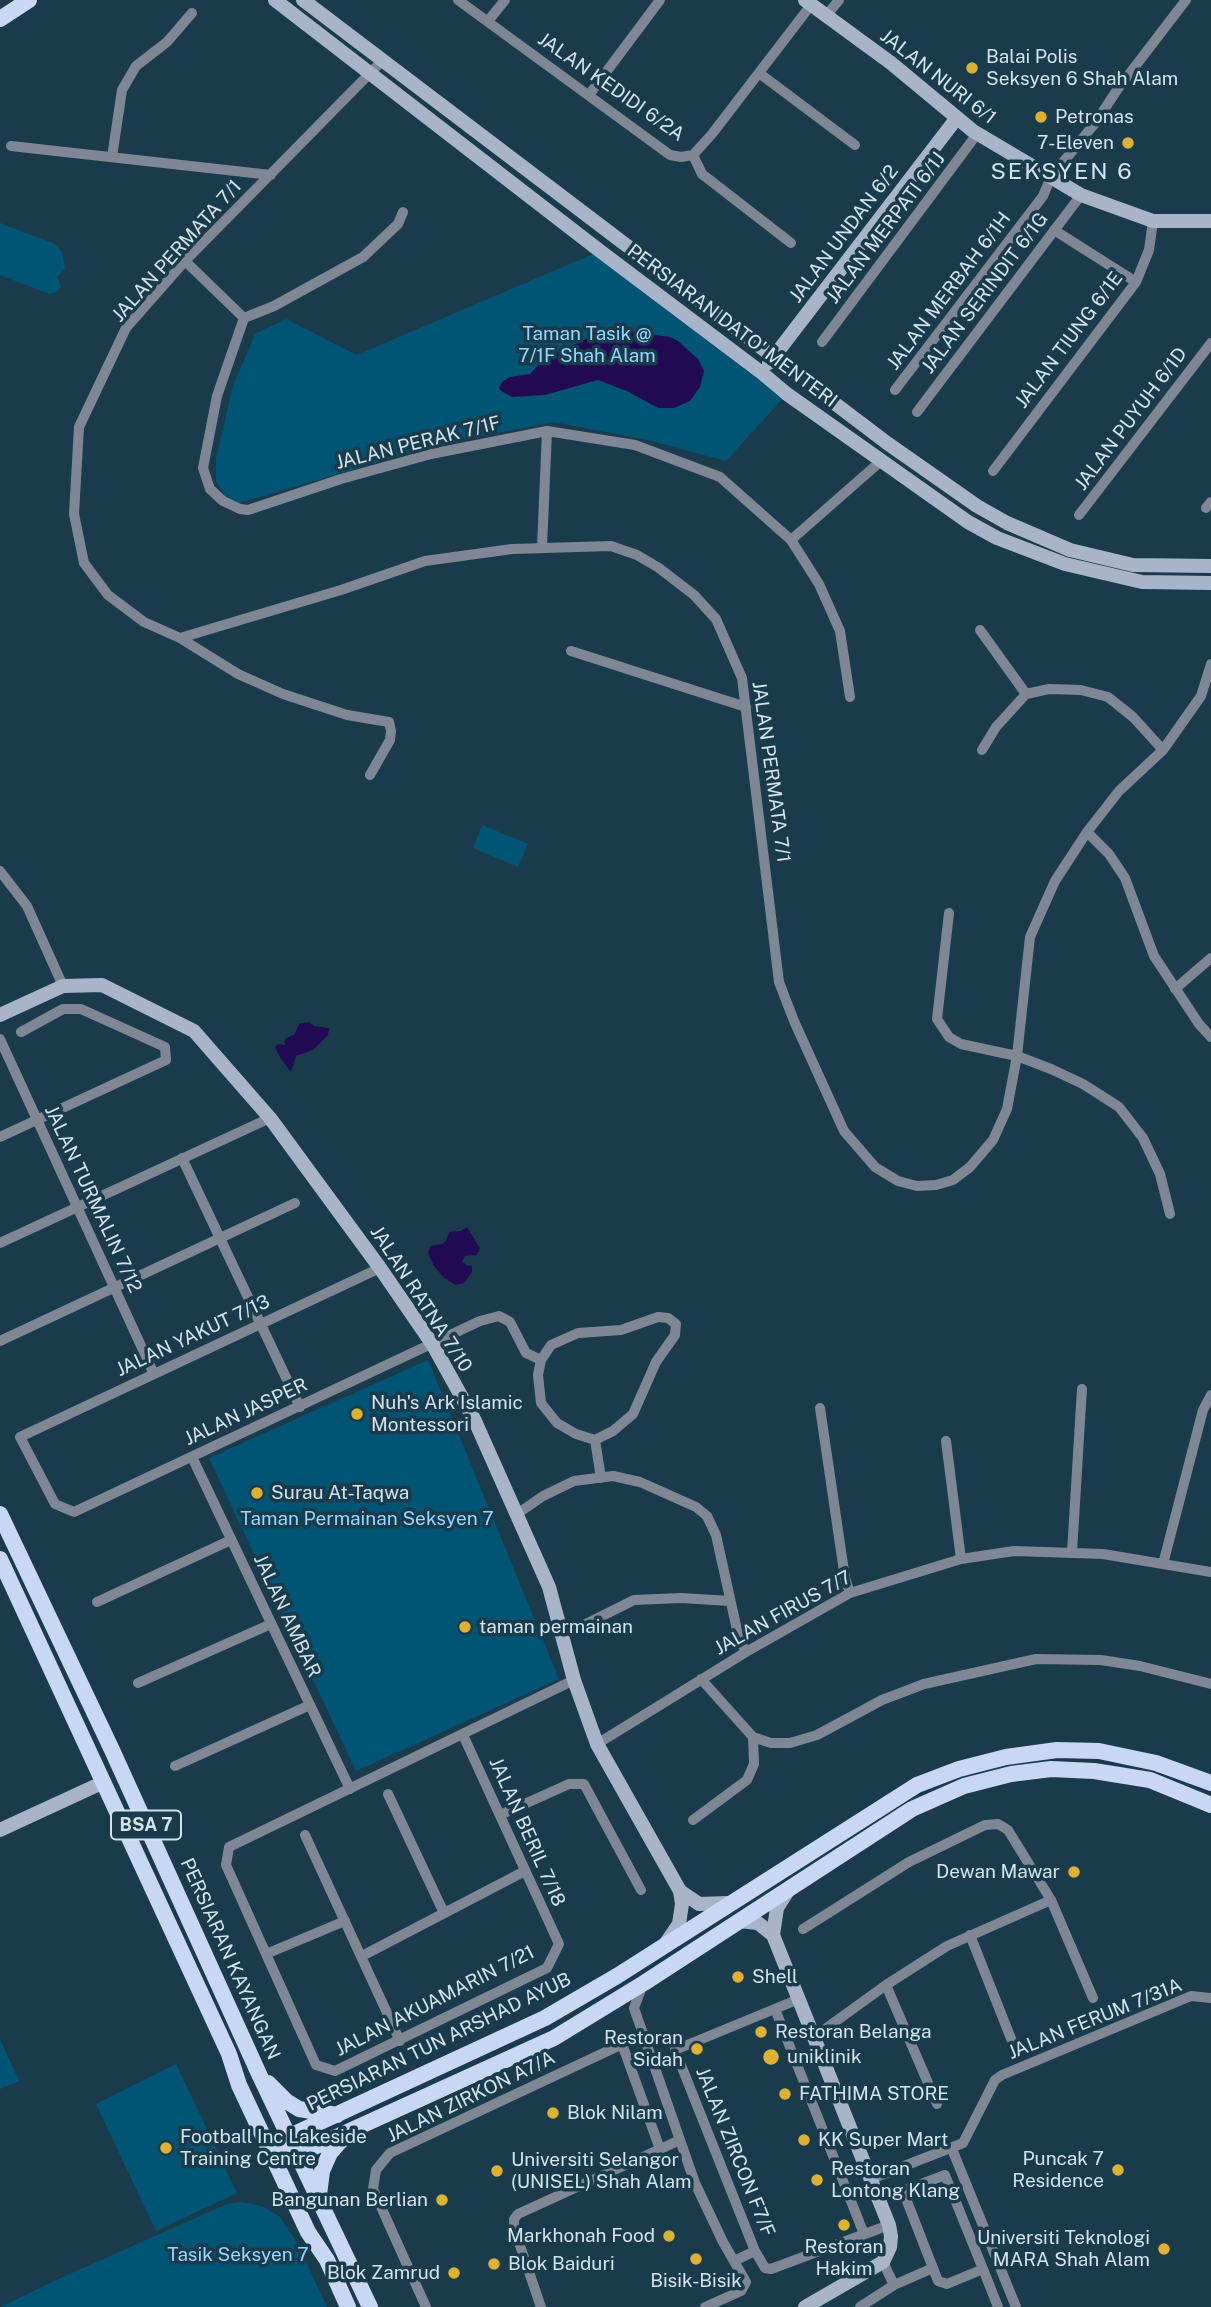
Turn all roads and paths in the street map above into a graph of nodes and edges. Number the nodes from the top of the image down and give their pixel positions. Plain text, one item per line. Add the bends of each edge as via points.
1 (29, 0) edge
2 (275, 0) edge
3 (303, 0) edge
4 (458, 0) edge
5 (505, 0) edge
6 (660, 0) edge
7 (839, 0) edge
8 (1186, 0) edge
9 (808, 3) edge
10 (192, 13) dead end
11 (826, 16) junction
12 (0, 19) edge
13 (488, 21) junction
14 (383, 60) junction
15 (372, 73) junction
16 (759, 73) junction
17 (589, 95) junction
18 (956, 118) junction
19 (977, 134) junction
20 (855, 145) dead end
21 (10, 146) dead end
22 (693, 155) junction
23 (113, 157) junction
24 (271, 175) junction
25 (1051, 177) junction
26 (1080, 195) junction
27 (403, 212) dead end
28 (1153, 221) junction
29 (1211, 221) edge
30 (1054, 230) junction
31 (791, 243) dead end
32 (186, 261) junction
33 (1136, 282) junction
34 (244, 318) junction
35 (822, 342) dead end
36 (1211, 343) edge
37 (774, 357) junction
38 (762, 373) junction
39 (895, 390) dead end
40 (917, 412) dead end
41 (547, 431) junction
42 (881, 461) junction
43 (993, 471) dead end
44 (1079, 515) dead end
45 (791, 540) junction
46 (542, 547) junction
47 (1211, 566) edge
48 (1210, 585) edge
49 (980, 630) dead end
50 (180, 638) junction
51 (571, 651) dead end
52 (1211, 664) edge
53 (1026, 694) junction
54 (850, 696) dead end
55 (746, 707) junction
56 (982, 750) dead end
57 (1163, 750) junction
58 (370, 775) dead end
59 (1087, 832) junction
60 (0, 871) edge
61 (949, 913) dead end
62 (1211, 958) edge
63 (63, 986) junction
64 (1175, 989) junction
65 (0, 1015) edge
66 (21, 1032) dead end
67 (1211, 1037) edge
68 (0, 1039) edge
69 (1017, 1056) junction
70 (270, 1118) junction
71 (37, 1120) junction
72 (0, 1138) edge
73 (182, 1157) junction
74 (295, 1203) dead end
75 (77, 1205) junction
76 (1170, 1214) dead end
77 (220, 1237) junction
78 (0, 1243) edge
79 (380, 1268) junction
80 (114, 1286) junction
81 (261, 1324) junction
82 (0, 1341) edge
83 (433, 1345) junction
84 (541, 1360) junction
85 (154, 1374) junction
86 (1082, 1389) dead end
87 (1211, 1395) edge
88 (300, 1407) junction
89 (820, 1408) dead end
90 (595, 1440) junction
91 (946, 1441) dead end
92 (192, 1457) junction
93 (601, 1478) junction
94 (74, 1512) joint
95 (0, 1514) edge
96 (517, 1514) junction
97 (231, 1540) junction
98 (1072, 1552) junction
99 (0, 1559) edge
100 (961, 1559) junction
101 (1163, 1564) junction
102 (1211, 1572) edge
103 (850, 1593) junction
104 (730, 1601) junction
105 (97, 1602) dead end
106 (271, 1624) junction
107 (580, 1627) dead end
108 (746, 1652) junction
109 (701, 1679) junction
110 (574, 1681) junction
111 (138, 1683) dead end
112 (1211, 1684) edge
113 (310, 1705) junction
114 (463, 1735) junction
115 (753, 1737) junction
116 (597, 1744) junction
117 (175, 1766) dead end
118 (104, 1782) junction
119 (1211, 1783) edge
120 (350, 1789) junction
121 (388, 1794) dead end
122 (1211, 1805) edge
123 (500, 1815) junction
124 (693, 1821) dead end
125 (0, 1830) edge
126 (305, 1835) dead end
127 (525, 1871) junction
128 (793, 1885) junction
129 (641, 1889) dead end
130 (680, 1891) junction
131 (1051, 1900) junction
132 (729, 1903) junction
133 (443, 1913) junction
134 (345, 1921) junction
135 (738, 1921) junction
136 (803, 1929) dead end
137 (773, 1935) junction
138 (970, 1936) junction
139 (666, 1943) junction
140 (559, 1944) joint
141 (266, 1954) junction
142 (362, 1956) junction
143 (644, 1983) junction
144 (886, 1985) junction
145 (1093, 1998) dead end
146 (1211, 1998) edge
147 (799, 1999) junction
148 (613, 2002) junction
149 (635, 2008) junction
150 (775, 2009) junction
151 (644, 2034) junction
152 (814, 2037) junction
153 (400, 2041) junction
154 (1012, 2041) dead end
155 (622, 2044) junction
156 (229, 2054) junction
157 (259, 2074) junction
158 (937, 2104) dead end
159 (338, 2115) junction
160 (349, 2131) junction
161 (680, 2140) junction
162 (285, 2143) junction
163 (660, 2149) junction
164 (952, 2149) junction
165 (299, 2154) junction
166 (871, 2179) junction
167 (319, 2195) junction
168 (889, 2225) junction
169 (864, 2234) junction
170 (755, 2251) junction
171 (327, 2260) junction
172 (734, 2261) junction
173 (883, 2262) junction
174 (933, 2268) junction
175 (983, 2269) junction
176 (894, 2285) junction
177 (348, 2307) edge
178 (370, 2307) edge
179 (426, 2307) edge
180 (541, 2307) edge
181 (705, 2307) edge
182 (805, 2307) edge
183 (860, 2307) edge
184 (998, 2307) edge
185 (1016, 2307) edge

1 - 12 main road
2 - 15 street, PERSIARAN DATO' MENTERI
3 - 14 street, PERSIARAN DATO' MENTERI
4 - 13 street, JALAN KEDIDI 6/2A
5 - 13 street
6 - 17 street
7 - 11 street
8 - 25 street, JALAN MERBAH 6/1H
9 - 11 street, JALAN NURI 6/1
9 - 16 street, JALAN KEDIDI 6/2A
10 - 23 street via 167,42 136,66 122,89
11 - 18 street, JALAN NURI 6/1
13 - 17 street, JALAN KEDIDI 6/2A
14 - 15 street, JALAN PERMATA 7/1
14 - 37 street, PERSIARAN DATO' MENTERI
15 - 24 street, JALAN PERMATA 7/1
15 - 38 street, PERSIARAN DATO' MENTERI
16 - 20 street
16 - 22 street, JALAN KEDIDI 6/2A
17 - 22 street, JALAN KEDIDI 6/2A via 670,155
18 - 19 street, JALAN NURI 6/1
18 - 37 street, JALAN UNDAN 6/2
19 - 25 street, JALAN NURI 6/1
19 - 35 street, JALAN MERPATI 6/1J
21 - 23 street
22 - 31 street via 702,174
23 - 24 street
24 - 32 street, JALAN PERMATA 7/1
25 - 26 street, JALAN NURI 6/1
25 - 39 street, JALAN MERBAH 6/1H via 1043,196
26 - 28 street, JALAN NURI 6/1
26 - 30 street, JALAN SERINDIT 6/1G
27 - 34 street via 363,257
28 - 29 street, JALAN NURI 6/1
28 - 33 street, JALAN TIUNG 6/1E via 1149,250
30 - 33 street
30 - 40 street, JALAN SERINDIT 6/1G
32 - 34 street
32 - 50 street, JALAN PERMATA 7/1 via 126,328 79,427 75,514 84,563 108,595 144,622
33 - 43 street, JALAN TIUNG 6/1E
34 - 41 street, JALAN PERAK 7/1F via 217,396 203,468 210,489 240,509 431,454
36 - 44 street, JALAN PUYUH 6/1D
37 - 38 street, JALAN UNDAN 6/2
37 - 47 street, PERSIARAN DATO' MENTERI via 887,443 1007,523 1070,550 1133,565
38 - 42 street, PERSIARAN DATO' MENTERI
41 - 45 street, JALAN PERAK 7/1F via 635,445 720,477
41 - 46 street
42 - 45 street
42 - 48 street, PERSIARAN DATO' MENTERI via 968,522 1065,564 1142,582
45 - 54 street, JALAN PERAK 7/1F via 819,584 840,631
46 - 50 street, JALAN PERMATA 7/1 via 425,561
46 - 55 street, JALAN PERMATA 7/1 via 611,546 659,568 716,619 742,678
49 - 53 street
50 - 58 street via 238,674 283,694 347,715 389,722 390,740
51 - 55 street
52 - 57 street, JALAN PERMATA 7/1 via 1201,696
53 - 56 street
53 - 57 street via 1081,690 1108,697
55 - 69 street, JALAN PERMATA 7/1 via 779,982 844,1131 876,1167 898,1181 917,1186 953,1180 993,1140 1007,1109
57 - 59 street, JALAN PERMATA 7/1 via 1119,790
59 - 64 street via 1125,878 1154,956
59 - 69 street, JALAN PERMATA 7/1 via 1055,881 1030,937
60 - 63 street via 27,906
61 - 69 street via 937,1019 949,1037 961,1044
62 - 64 street
63 - 65 street, JALAN RATNA 7/10
63 - 70 street, JALAN RATNA 7/10 via 102,985 194,1031
64 - 67 street
66 - 71 street via 63,1009 81,1009 165,1047 166,1060
68 - 71 street, JALAN TURMALIN 7/12
69 - 76 street via 1083,1084 1119,1107 1143,1138 1160,1174
70 - 73 street
70 - 79 street, JALAN RATNA 7/10
71 - 72 street
71 - 75 street, JALAN TURMALIN 7/12
73 - 75 street
73 - 77 street
74 - 77 street
75 - 78 street
75 - 80 street, JALAN TURMALIN 7/12
77 - 80 street
77 - 81 street
79 - 81 street, JALAN YAKUT 7/13
79 - 83 street, JALAN RATNA 7/10
80 - 82 street
80 - 85 street, JALAN TURMALIN 7/12
81 - 85 street, JALAN YAKUT 7/13
81 - 88 street
83 - 84 street, JALAN JASPER via 499,1316 510,1322 526,1353
83 - 88 street, JALAN JASPER
83 - 96 street, JALAN RATNA 7/10 via 475,1421
84 - 90 street via 541,1403 557,1423
84 - 90 street via 551,1345 578,1333 621,1330 658,1317 676,1324 675,1335 656,1362 633,1414
85 - 94 street, JALAN YAKUT 7/13 via 20,1437 55,1504
86 - 98 street
87 - 101 street via 1200,1420
88 - 92 street, JALAN JASPER
89 - 103 street
90 - 93 street
91 - 100 street
92 - 94 street, JALAN JASPER
92 - 97 street, JALAN AMBAR
93 - 96 street via 574,1481
93 - 104 street via 640,1482 707,1516 723,1559
95 - 157 main road, PERSIARAN KAYANGAN / BSA 7
96 - 110 street, JALAN RATNA 7/10 via 549,1587
97 - 105 street
97 - 106 street, JALAN AMBAR
98 - 100 street, JALAN FIRUS 7/7 via 1014,1551
98 - 101 street, JALAN FIRUS 7/7
99 - 118 main road, PERSIARAN KAYANGAN / BSA 7
100 - 103 street, JALAN FIRUS 7/7
101 - 102 street, JALAN FIRUS 7/7
103 - 108 street, JALAN FIRUS 7/7
104 - 107 street via 634,1600
104 - 108 street
106 - 111 street
106 - 113 street, JALAN AMBAR
108 - 109 street, JALAN FIRUS 7/7
109 - 115 street
109 - 116 street, JALAN FIRUS 7/7
110 - 114 street
110 - 116 street, JALAN RATNA 7/10
112 - 115 street via 1101,1660 1037,1659 924,1684 817,1735 790,1743
113 - 117 street
113 - 120 street, JALAN AMBAR
114 - 120 street
114 - 123 street, JALAN BERIL 7/18
115 - 124 street via 754,1764 747,1780
116 - 130 street, JALAN RATNA 7/10
118 - 125 street
118 - 156 main road, PERSIARAN KAYANGAN / BSA 7
119 - 132 main road, PERSIARAN TUN ARSHAD AYUB via 1156,1763 1099,1751 1057,1750 1006,1757 917,1785
120 - 141 street via 229,1847 226,1865
121 - 133 street
122 - 128 main road, PERSIARAN TUN ARSHAD AYUB via 1150,1780 1094,1771 1051,1769 1011,1774 964,1786 912,1809
123 - 127 street, JALAN BERIL 7/18
123 - 129 street via 569,1784 584,1784
126 - 134 street
127 - 133 street
127 - 140 street, JALAN BERIL 7/18
128 - 135 main road, PERSIARAN TUN ARSHAD AYUB
128 - 137 street via 777,1908
130 - 132 street via 699,1904
130 - 139 street via 679,1924
131 - 136 street via 1009,1830 998,1824 985,1825 909,1862
131 - 138 street
131 - 145 street
132 - 139 main road, PERSIARAN TUN ARSHAD AYUB
133 - 142 street
134 - 141 street
134 - 142 street
135 - 137 street via 758,1923
135 - 143 main road, PERSIARAN TUN ARSHAD AYUB
137 - 147 street
138 - 144 street
138 - 154 street
139 - 159 main road, PERSIARAN TUN ARSHAD AYUB via 545,2018
140 - 153 street, JALAN AKUAMARIN 7/21 via 547,1968
141 - 153 street, JALAN AKUAMARIN 7/21 via 316,2065 335,2071
142 - 153 street
143 - 148 main road, PERSIARAN TUN ARSHAD AYUB
143 - 149 street
144 - 152 street
144 - 158 street
146 - 164 street, JALAN FERUM 7/31A via 1191,1996 1002,2075 995,2080 963,2143
147 - 150 street, JALAN ZIRCON F7/F
147 - 152 street
148 - 149 street
148 - 160 main road, PERSIARAN TUN ARSHAD AYUB via 554,2038
149 - 151 street
150 - 169 street
150 - 170 street, JALAN ZIRCON F7/F via 675,2050
151 - 155 street, JALAN ZIRKON A7/A
151 - 161 street
152 - 166 street
155 - 163 street
155 - 179 street, JALAN ZIRKON A7/A via 390,2153 376,2170 373,2189
156 - 162 main road
156 - 171 main road, PERSIARAN KAYANGAN / BSA 7 via 308,2232
157 - 159 main road via 299,2109
157 - 162 main road, PERSIARAN KAYANGAN / BSA 7
159 - 162 main road, PERSIARAN TUN ARSHAD AYUB
160 - 165 main road, PERSIARAN TUN ARSHAD AYUB
160 - 167 main road via 330,2153
161 - 163 street
161 - 172 street via 709,2216
162 - 165 main road
162 - 171 main road
163 - 180 street via 514,2219
164 - 166 street
164 - 185 street
165 - 167 main road
166 - 168 street
167 - 178 main road
168 - 169 street, JALAN ZIRCON F7/F
168 - 173 street via 890,2247
169 - 170 street, JALAN ZIRCON F7/F via 771,2269 765,2268
170 - 172 street
171 - 177 main road, PERSIARAN KAYANGAN / BSA 7
172 - 181 street via 745,2285
173 - 176 street
173 - 182 street
174 - 175 street via 938,2280 947,2284
174 - 175 street via 903,2192 945,2175
174 - 176 street
175 - 184 street
176 - 183 street

